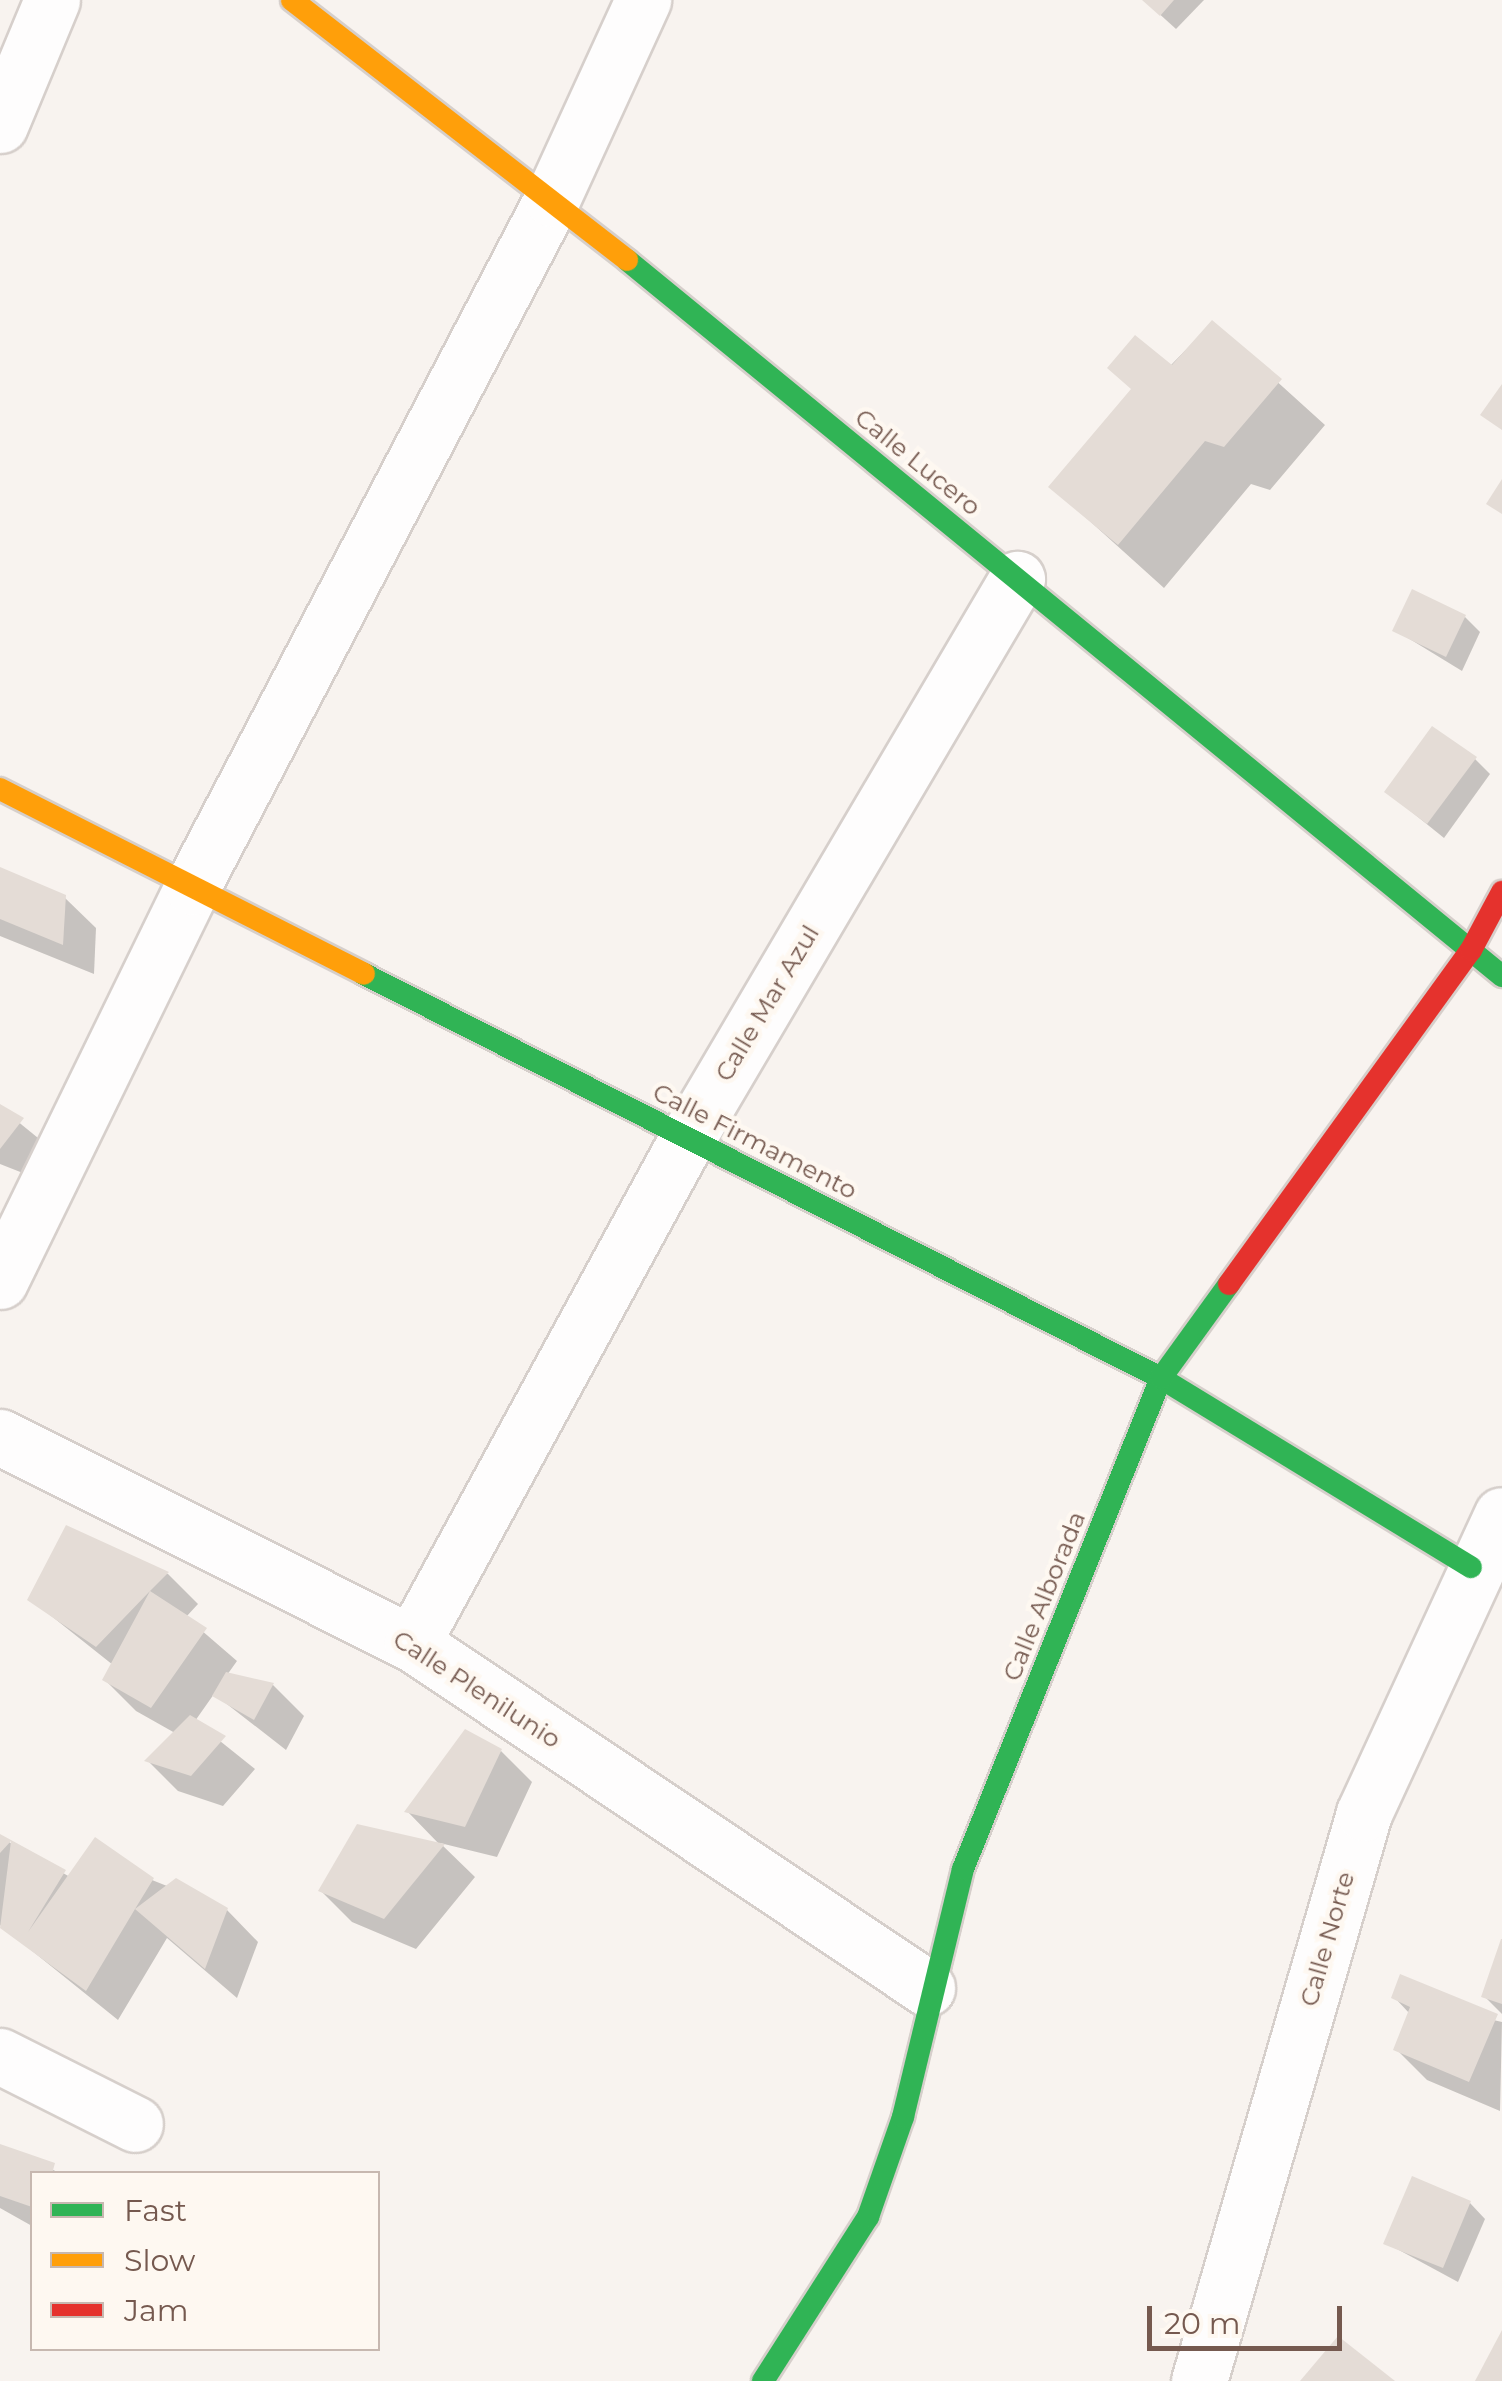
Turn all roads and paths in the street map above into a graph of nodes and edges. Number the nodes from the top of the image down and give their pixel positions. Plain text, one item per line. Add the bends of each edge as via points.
1 (52, 0) edge
2 (292, 0) edge
3 (643, 0) edge
4 (0, 124) edge
5 (552, 199) junction
6 (1017, 578) junction
7 (0, 789) edge
8 (192, 887) junction
9 (1502, 892) edge
10 (1471, 950) junction
11 (1502, 976) edge
12 (688, 1137) junction
13 (0, 1282) edge
14 (1162, 1378) junction
15 (0, 1437) edge
16 (1502, 1515) edge
17 (1471, 1568) junction
18 (412, 1643) junction
19 (927, 1988) junction
20 (0, 2056) edge
21 (135, 2124) dead end
22 (763, 2381) edge
23 (1199, 2381) edge

1 - 4 street
2 - 5 street, Calle Lucero
3 - 5 street
5 - 6 street, Calle Lucero
5 - 8 street
6 - 10 street, Calle Lucero
6 - 12 street, Calle Mar Azul
7 - 8 street, Calle Firmamento
8 - 12 street, Calle Firmamento
8 - 13 street
9 - 10 street, Calle Alborada
10 - 11 street, Calle Lucero
10 - 14 street, Calle Alborada
12 - 14 street, Calle Firmamento
12 - 18 street, Calle Mar Azul
14 - 17 street, Calle Firmamento
14 - 19 street, Calle Alborada via 963,1869
15 - 18 street, Calle Plenilunio
16 - 17 street, Calle Norte
17 - 23 street, Calle Norte via 1364,1813
18 - 19 street, Calle Plenilunio
19 - 22 street, Calle Alborada via 902,2117 868,2217
20 - 21 street

